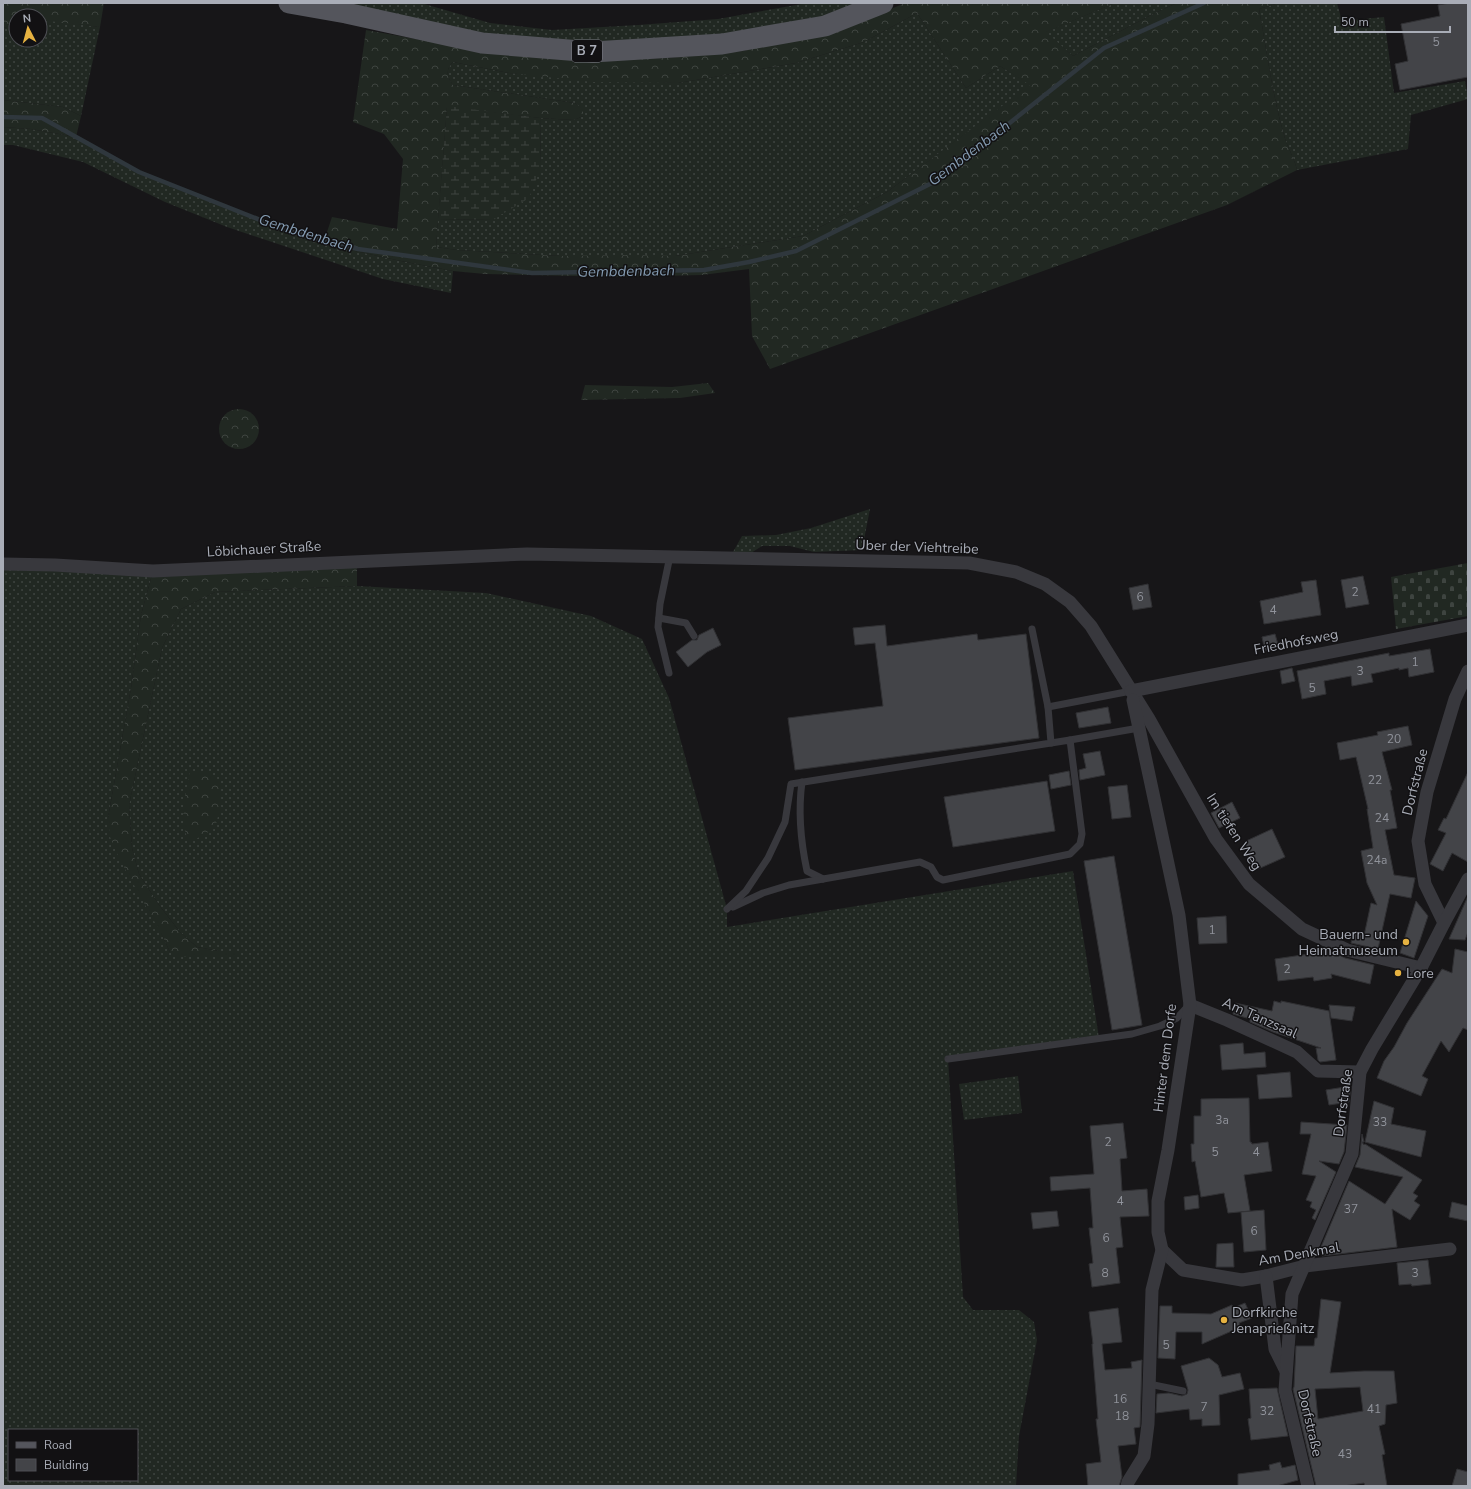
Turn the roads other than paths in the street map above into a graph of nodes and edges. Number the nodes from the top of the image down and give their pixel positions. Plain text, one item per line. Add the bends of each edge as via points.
1 (289, 3) edge
2 (884, 3) edge
3 (527, 554) joint
4 (670, 556) junction
5 (3, 564) edge
6 (658, 618) junction
7 (1468, 625) edge
8 (1032, 629) dead end
9 (694, 636) dead end
10 (1468, 671) edge
11 (669, 673) dead end
12 (1131, 691) junction
13 (1048, 706) junction
14 (1139, 728) junction
15 (1070, 740) junction
16 (1051, 743) junction
17 (802, 782) junction
18 (824, 879) junction
19 (1468, 879) edge
20 (1444, 923) junction
21 (1421, 968) junction
22 (1190, 1005) junction
23 (948, 1059) dead end
24 (1360, 1072) junction
25 (1450, 1249) dead end
26 (1162, 1250) junction
27 (1304, 1266) junction
28 (1266, 1276) junction
29 (1287, 1373) junction
30 (1149, 1384) junction
31 (1183, 1390) dead end
32 (1128, 1486) edge
33 (1308, 1486) edge

1 - 2 main road, B 7 via 482,43 593,52 722,44 825,26
3 - 4 street, Über der Viehtreibe
3 - 5 street, Löbichauer Straße via 153,571
4 - 6 lane
4 - 12 street, Über der Viehtreibe via 969,563 1016,572 1045,584 1070,602 1091,626
6 - 9 lane via 686,623
6 - 11 lane
7 - 12 street, Friedhofsweg
8 - 13 lane
10 - 20 street, Dorfstraße via 1455,699 1429,785 1418,841 1425,884
12 - 13 lane
12 - 14 street, Hinter dem Dorfe
12 - 21 street, Im tiefen Weg via 1216,839 1249,884 1302,929 1347,950
13 - 16 lane
14 - 15 lane
14 - 22 street, Hinter dem Dorfe via 1179,915
15 - 16 lane
15 - 18 lane via 1082,834 1080,844 1070,854 943,880 937,877 931,867 920,862
16 - 17 lane
17 - 18 lane via 802,851 807,871
17 - 18 lane via 791,784 785,822 768,858 746,891 727,909 789,885
19 - 20 street
20 - 21 street, Dorfstraße
21 - 24 street, Dorfstraße
22 - 23 lane via 1177,1018 1132,1034
22 - 24 street, Am Tanzsaal via 1297,1052 1318,1072
22 - 26 street, Hinter dem Dorfe via 1158,1201 1158,1232
24 - 27 street, Dorfstraße via 1352,1154
25 - 27 street, Am Denkmal
26 - 28 street, Am Denkmal via 1182,1270 1242,1280
26 - 30 street, Hinter dem Dorfe via 1152,1290
27 - 28 street, Am Denkmal
27 - 29 street, Dorfstraße via 1292,1294
28 - 29 street via 1275,1349
29 - 33 street, Dorfstraße via 1285,1390
30 - 31 lane
30 - 32 street, Hinter dem Dorfe via 1144,1456

